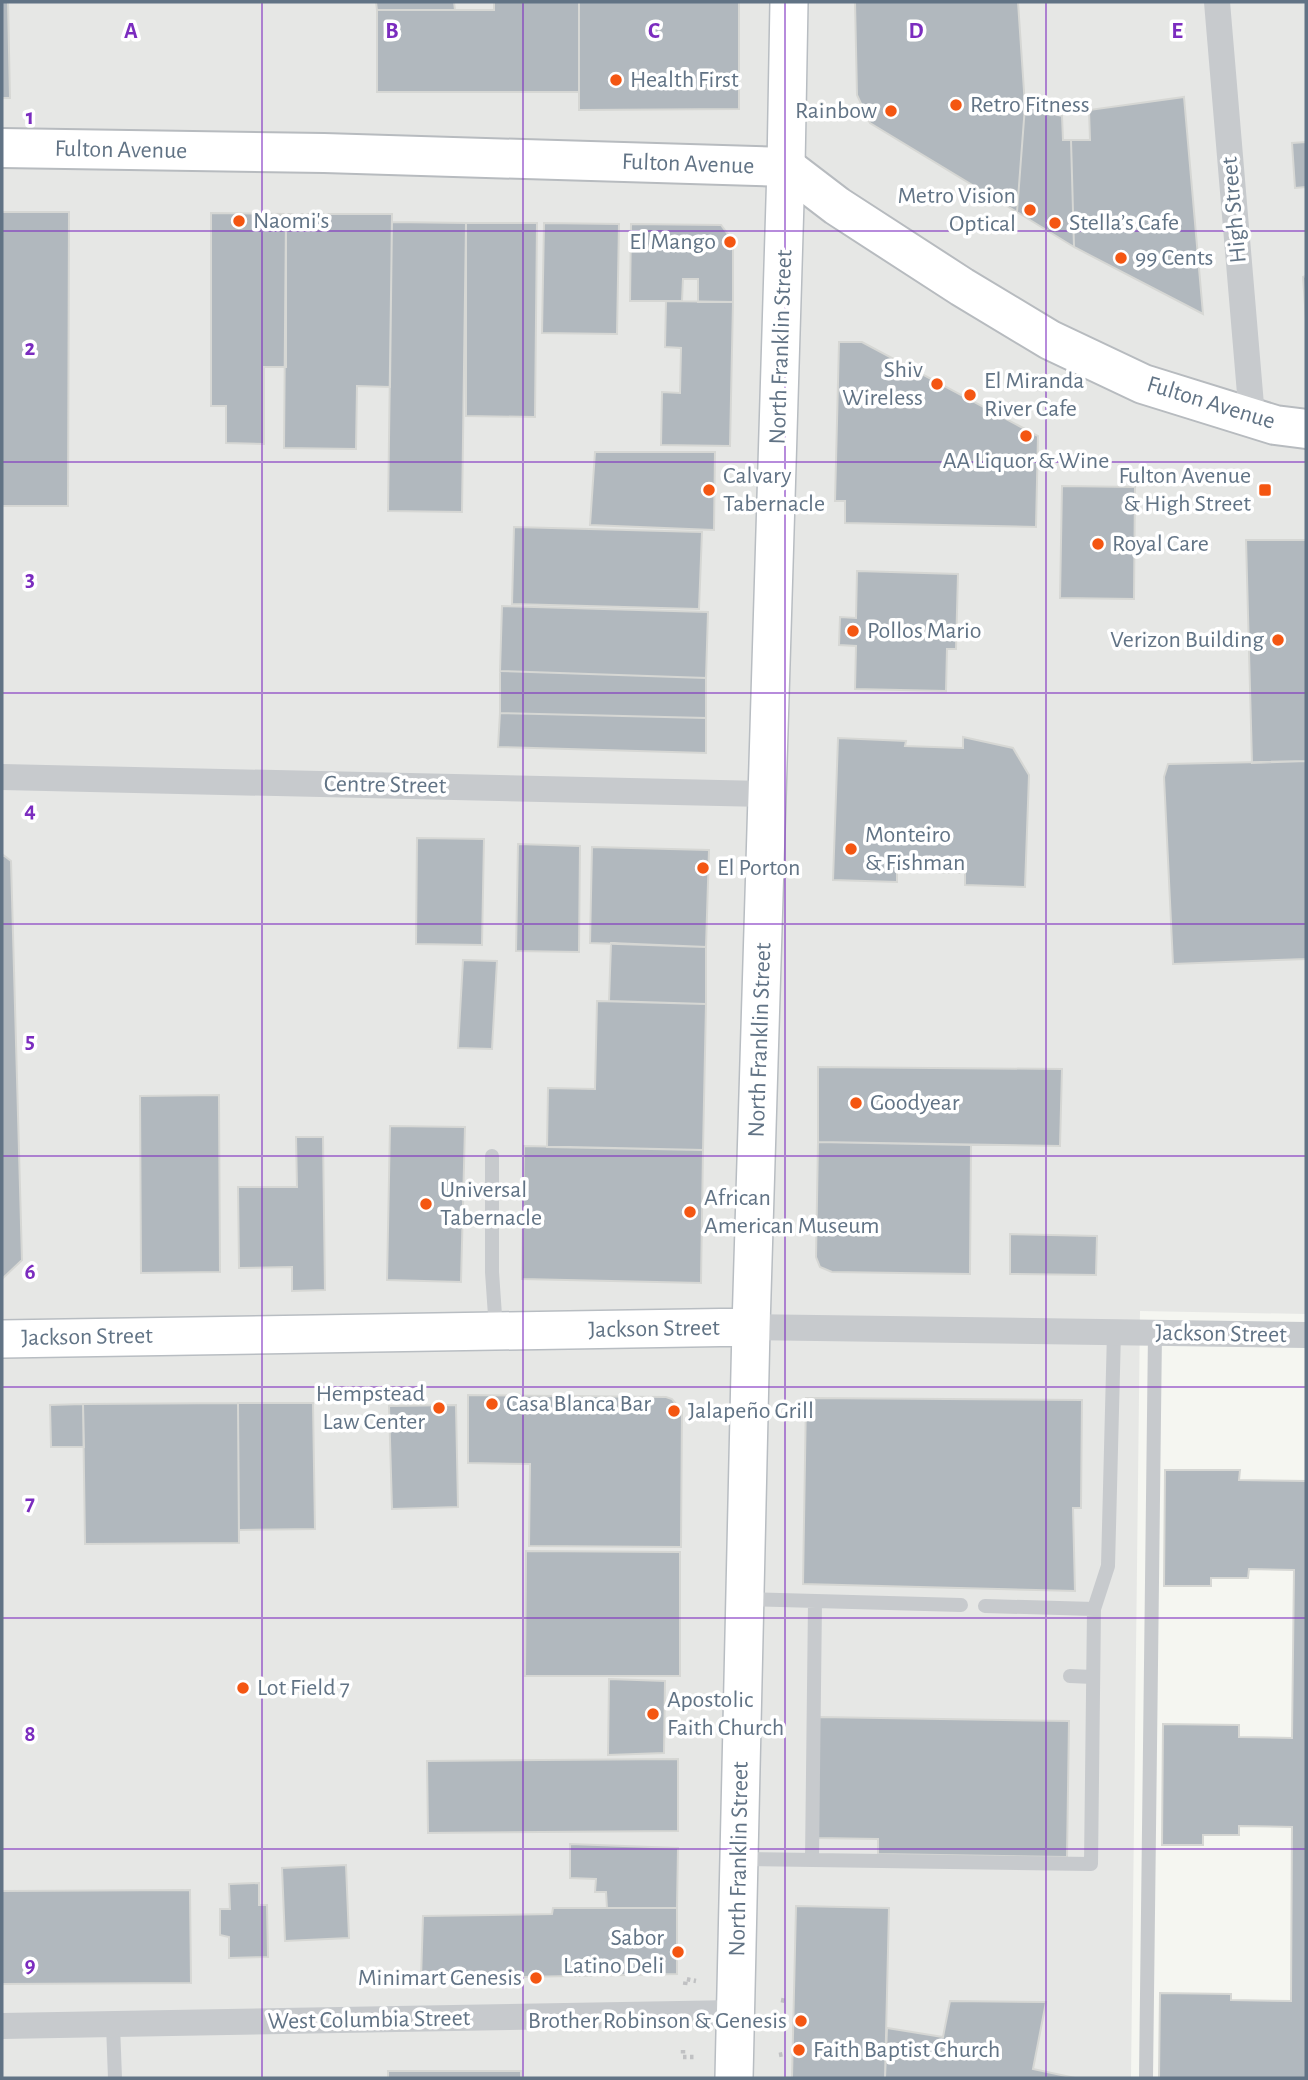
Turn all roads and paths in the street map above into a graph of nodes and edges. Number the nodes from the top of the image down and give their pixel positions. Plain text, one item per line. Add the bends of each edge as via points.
1 (789, 2) edge
2 (1217, 2) edge
3 (2, 148) edge
4 (786, 167) junction
5 (1252, 417) junction
6 (1306, 429) edge
7 (2, 777) edge
8 (768, 794) junction
9 (492, 1156) dead end
10 (751, 1327) junction
11 (496, 1331) junction
12 (1114, 1332) junction
13 (1155, 1333) junction
14 (1306, 1335) edge
15 (2, 1339) edge
16 (745, 1599) junction
17 (815, 1602) junction
18 (961, 1605) dead end
19 (985, 1606) dead end
20 (1094, 1609) junction
21 (1070, 1676) dead end
22 (1093, 1677) junction
23 (739, 1859) junction
24 (812, 1860) junction
25 (686, 1979) dead end
26 (695, 1981) dead end
27 (736, 2013) junction
28 (113, 2025) junction
29 (2, 2026) edge
30 (683, 2050) dead end
31 (694, 2057) dead end
32 (115, 2078) edge
33 (734, 2078) edge
34 (1146, 2078) edge

1 - 4 main road, North Franklin Street
2 - 5 street, High Street
3 - 4 main road, Fulton Avenue
4 - 5 main road, Fulton Avenue via 962,288 1050,340 1143,384
4 - 8 main road, North Franklin Street
5 - 6 main road, Fulton Avenue
7 - 8 street, Centre Street
8 - 10 main road, North Franklin Street
9 - 11 lane
10 - 11 main road, Jackson Street
10 - 12 street, Jackson Street
10 - 16 main road, North Franklin Street
11 - 15 main road, Jackson Street
12 - 13 street, Jackson Street
12 - 20 lane via 1108,1566
13 - 14 street, Jackson Street
13 - 34 lane
16 - 17 lane
16 - 23 main road, North Franklin Street
17 - 18 lane
17 - 24 lane
19 - 20 lane
20 - 22 lane
21 - 22 lane
22 - 24 lane via 1091,1864
23 - 24 lane
23 - 27 main road, North Franklin Street
25 - 26 path
27 - 28 street, West Columbia Street
27 - 33 main road, North Franklin Street
28 - 29 street, West Columbia Street
28 - 32 lane
30 - 31 path via 683,2057

